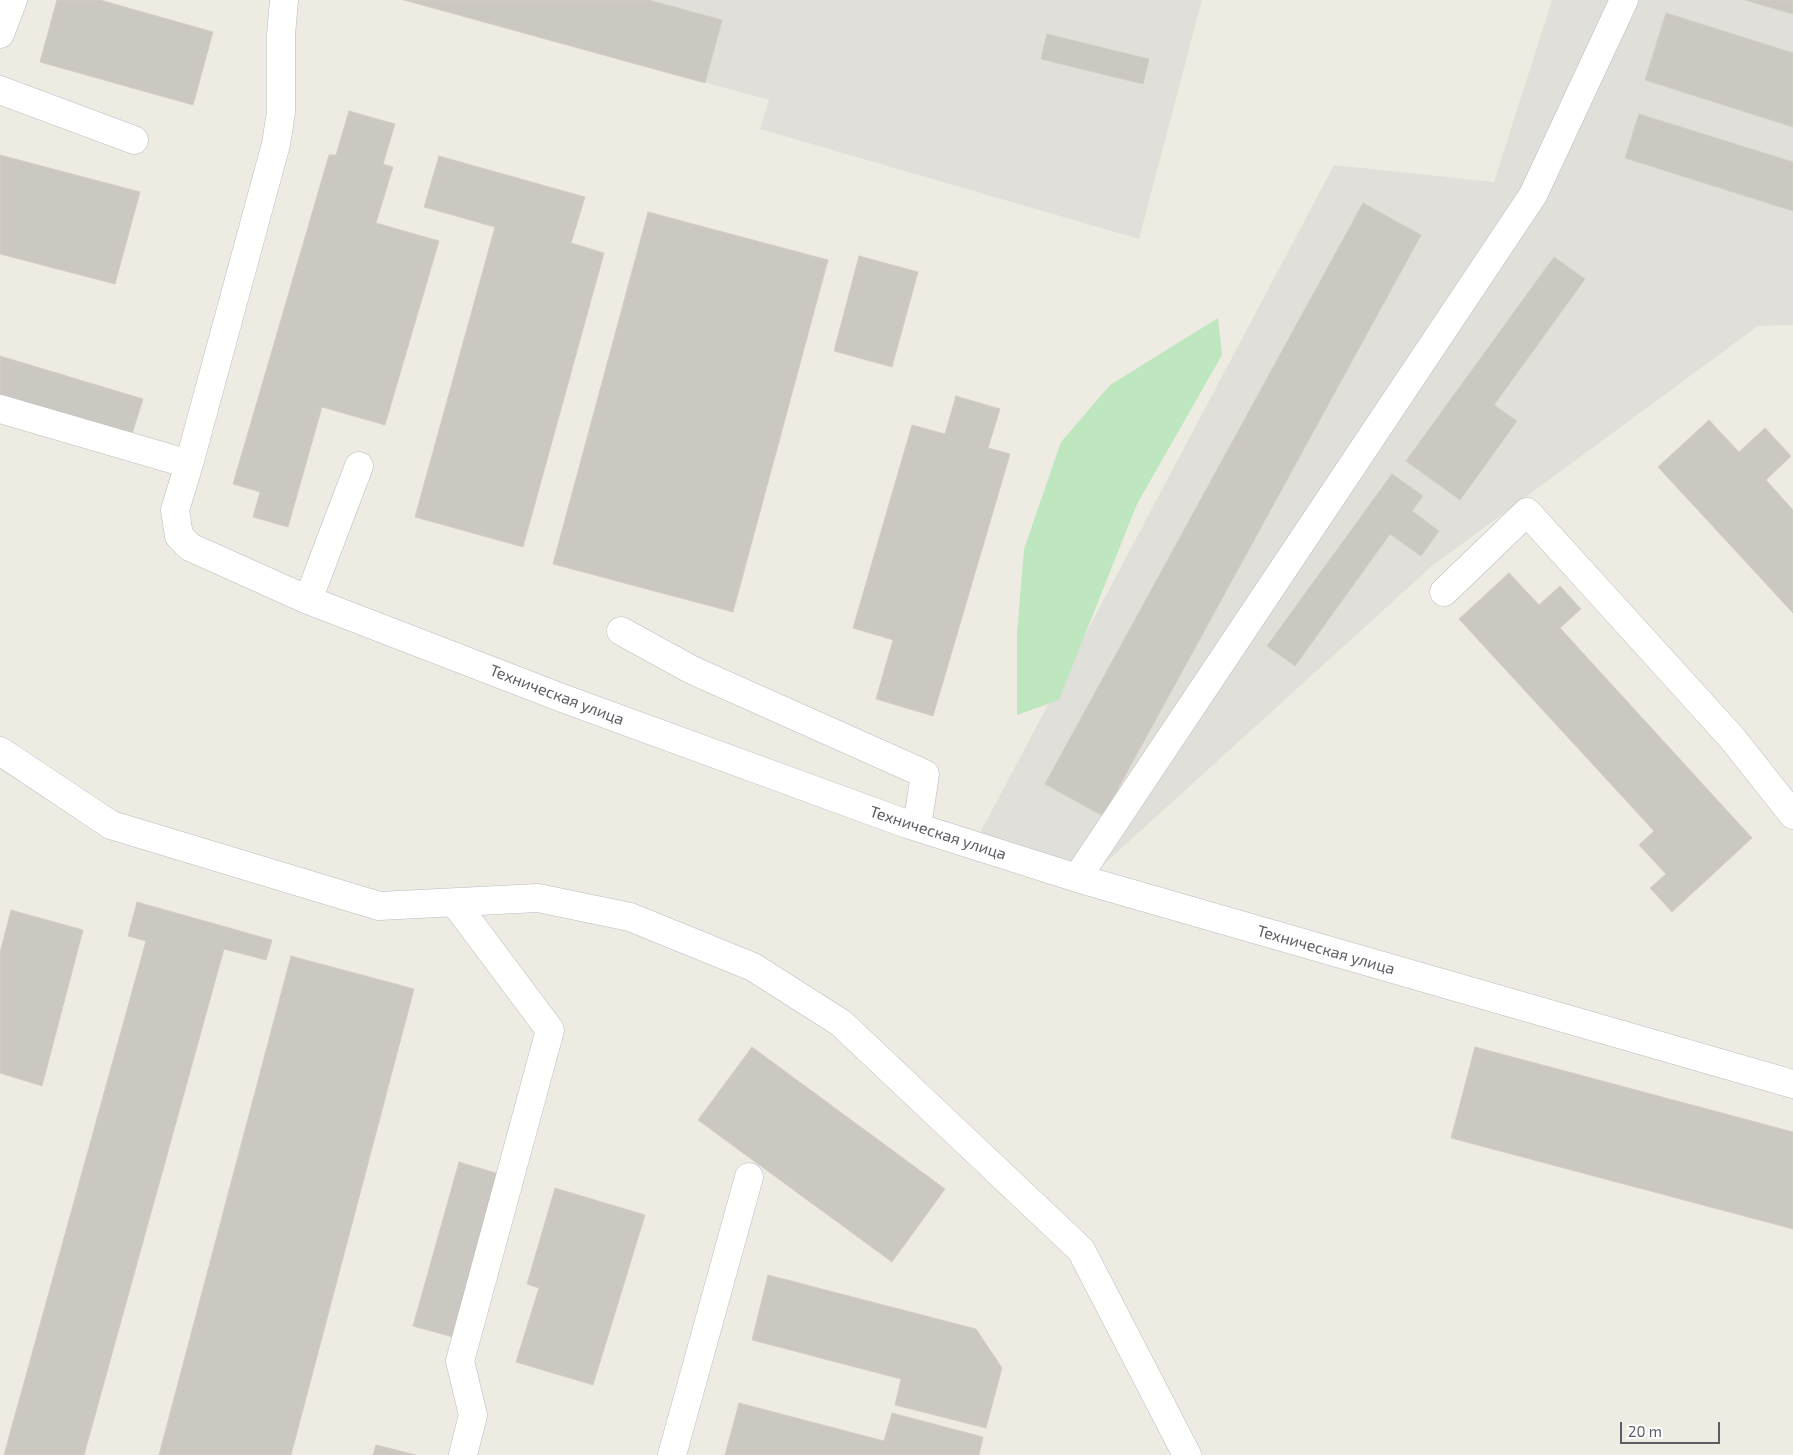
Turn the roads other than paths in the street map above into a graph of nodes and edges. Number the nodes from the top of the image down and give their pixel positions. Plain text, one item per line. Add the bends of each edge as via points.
1 (13, 0) edge
2 (284, 0) edge
3 (1624, 0) edge
4 (0, 34) edge
5 (0, 90) edge
6 (134, 140) dead end
7 (0, 409) edge
8 (189, 464) junction
9 (359, 466) dead end
10 (1444, 592) dead end
11 (308, 600) junction
12 (621, 631) dead end
13 (0, 751) edge
14 (1793, 815) edge
15 (917, 827) junction
16 (1077, 878) junction
17 (455, 903) junction
18 (1793, 1084) edge
19 (749, 1177) dead end
20 (463, 1455) edge
21 (672, 1455) edge
22 (1187, 1455) edge

1 - 4 lane
2 - 8 lane, Техническая улица via 281,112 276,144
3 - 16 lane via 1532,195
5 - 6 lane
7 - 8 lane
8 - 11 lane, Техническая улица via 175,510 179,536 202,554 241,568
9 - 11 lane
10 - 14 lane via 1527,512 1732,738
11 - 15 lane, Техническая улица via 571,701
12 - 15 lane via 692,670 925,774
13 - 17 lane via 111,825 380,906
15 - 16 lane, Техническая улица
16 - 18 lane, Техническая улица
17 - 20 lane via 550,1030 460,1361 473,1415
17 - 22 lane via 538,898 630,917 753,967 840,1024 1081,1250
19 - 21 lane

